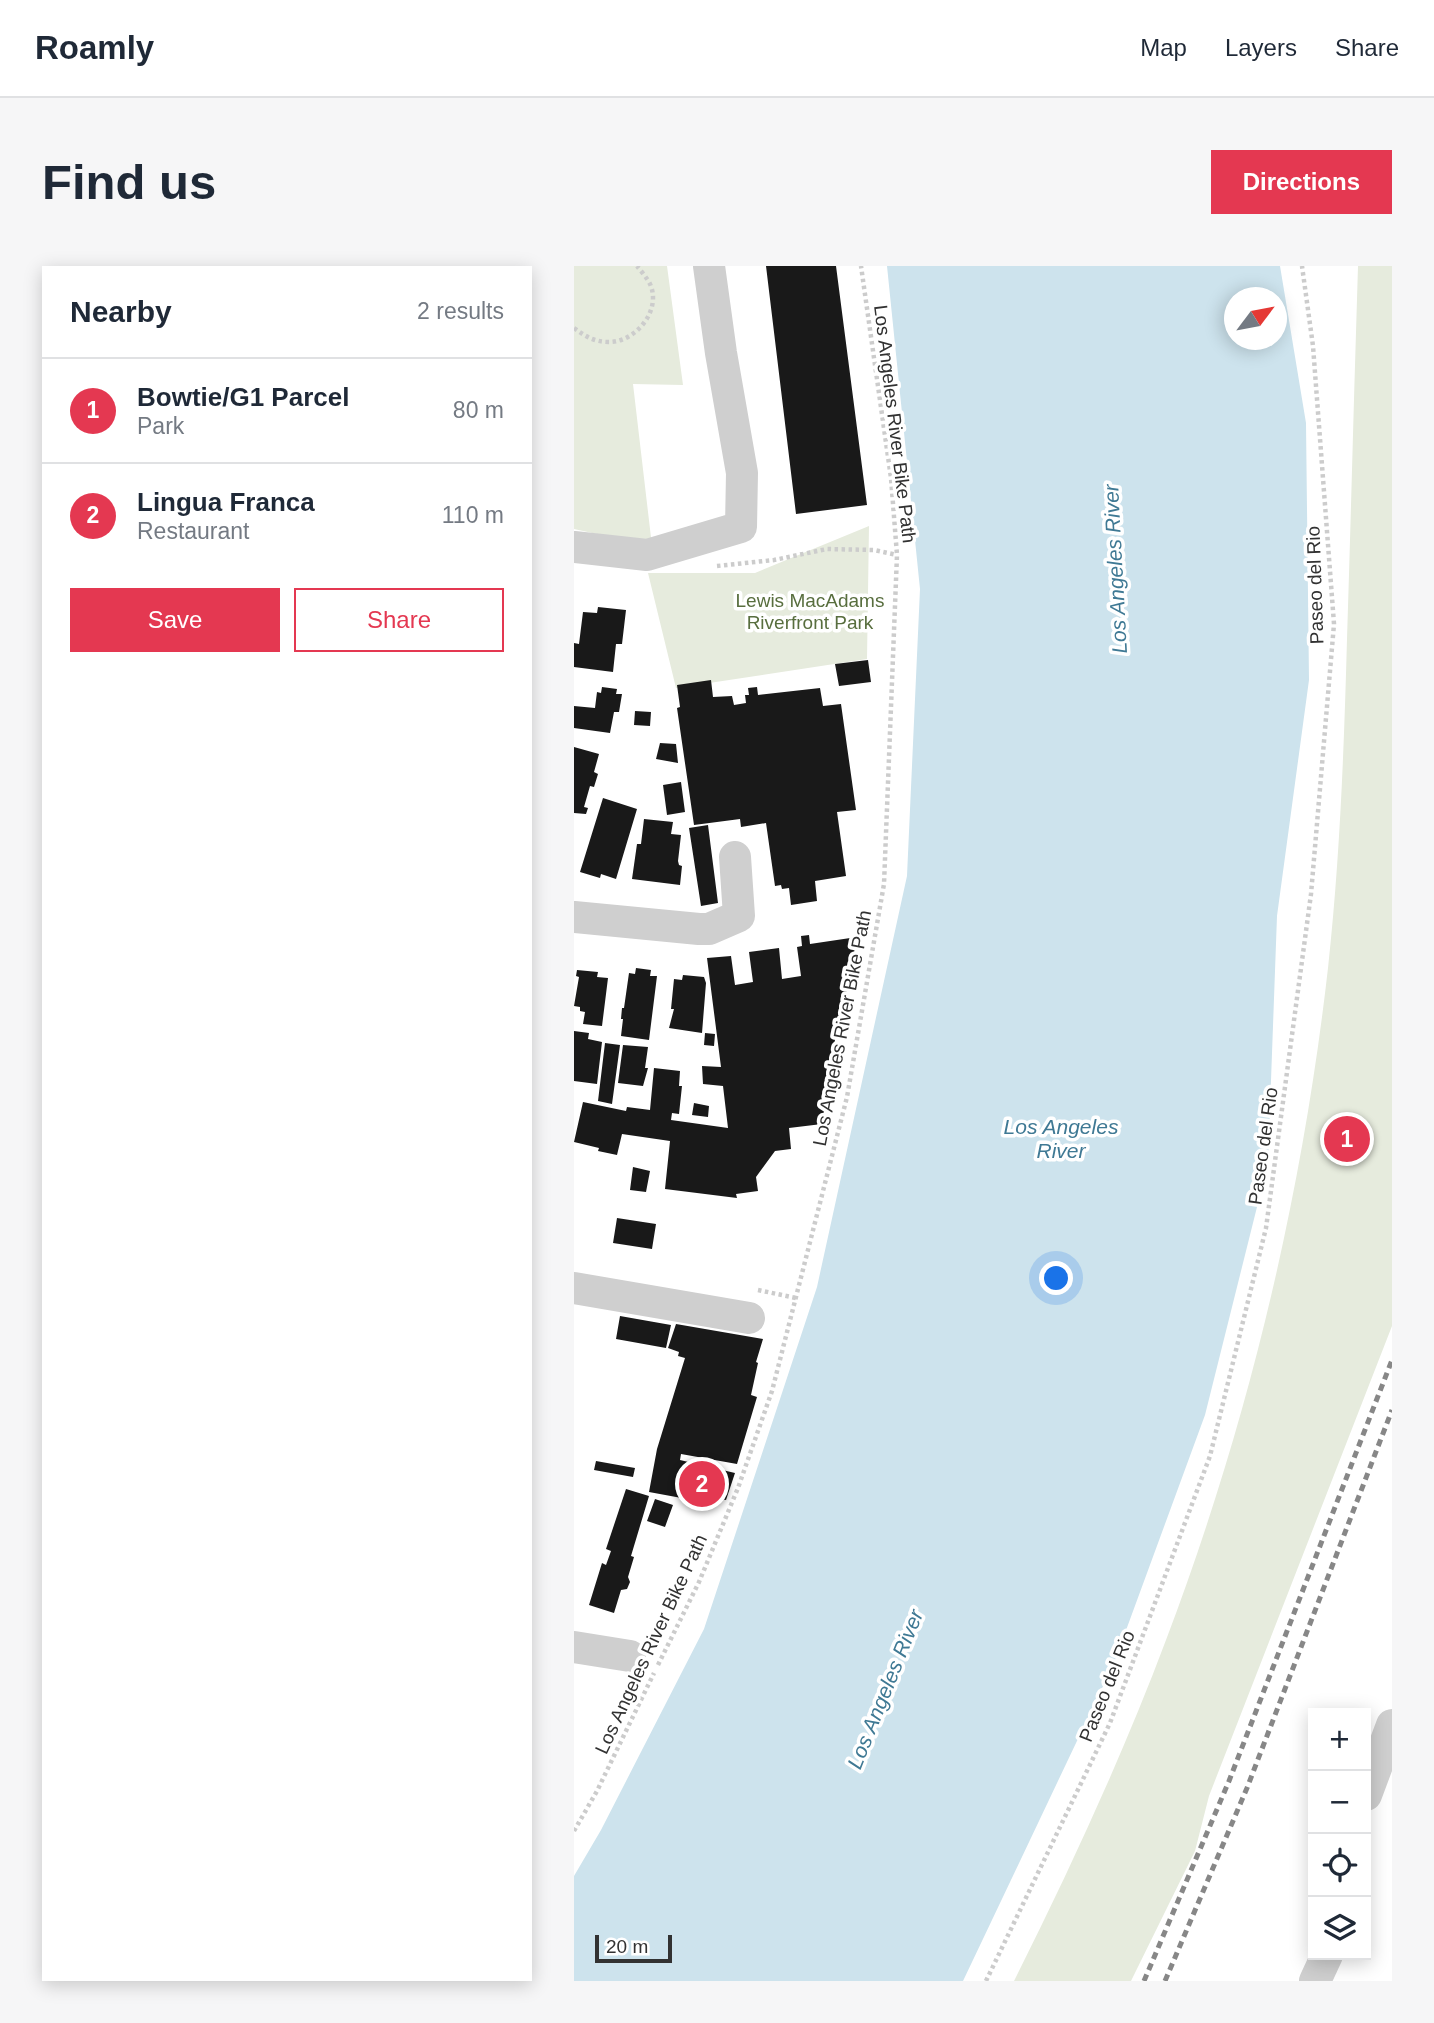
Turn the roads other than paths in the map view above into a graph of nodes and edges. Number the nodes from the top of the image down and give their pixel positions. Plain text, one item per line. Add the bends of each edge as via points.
1 (709, 266) edge
2 (574, 547) edge
3 (735, 857) dead end
4 (574, 917) edge
5 (574, 1289) edge
6 (749, 1318) dead end
7 (574, 1647) edge
8 (630, 1656) dead end
9 (1392, 1725) edge
10 (1371, 1782) edge
11 (1324, 1960) edge
12 (1315, 1981) edge

1 - 2 street via 743,473 741,527 647,555
3 - 4 street via 739,916 709,929
5 - 6 street
7 - 8 street
9 - 10 street
11 - 12 street

